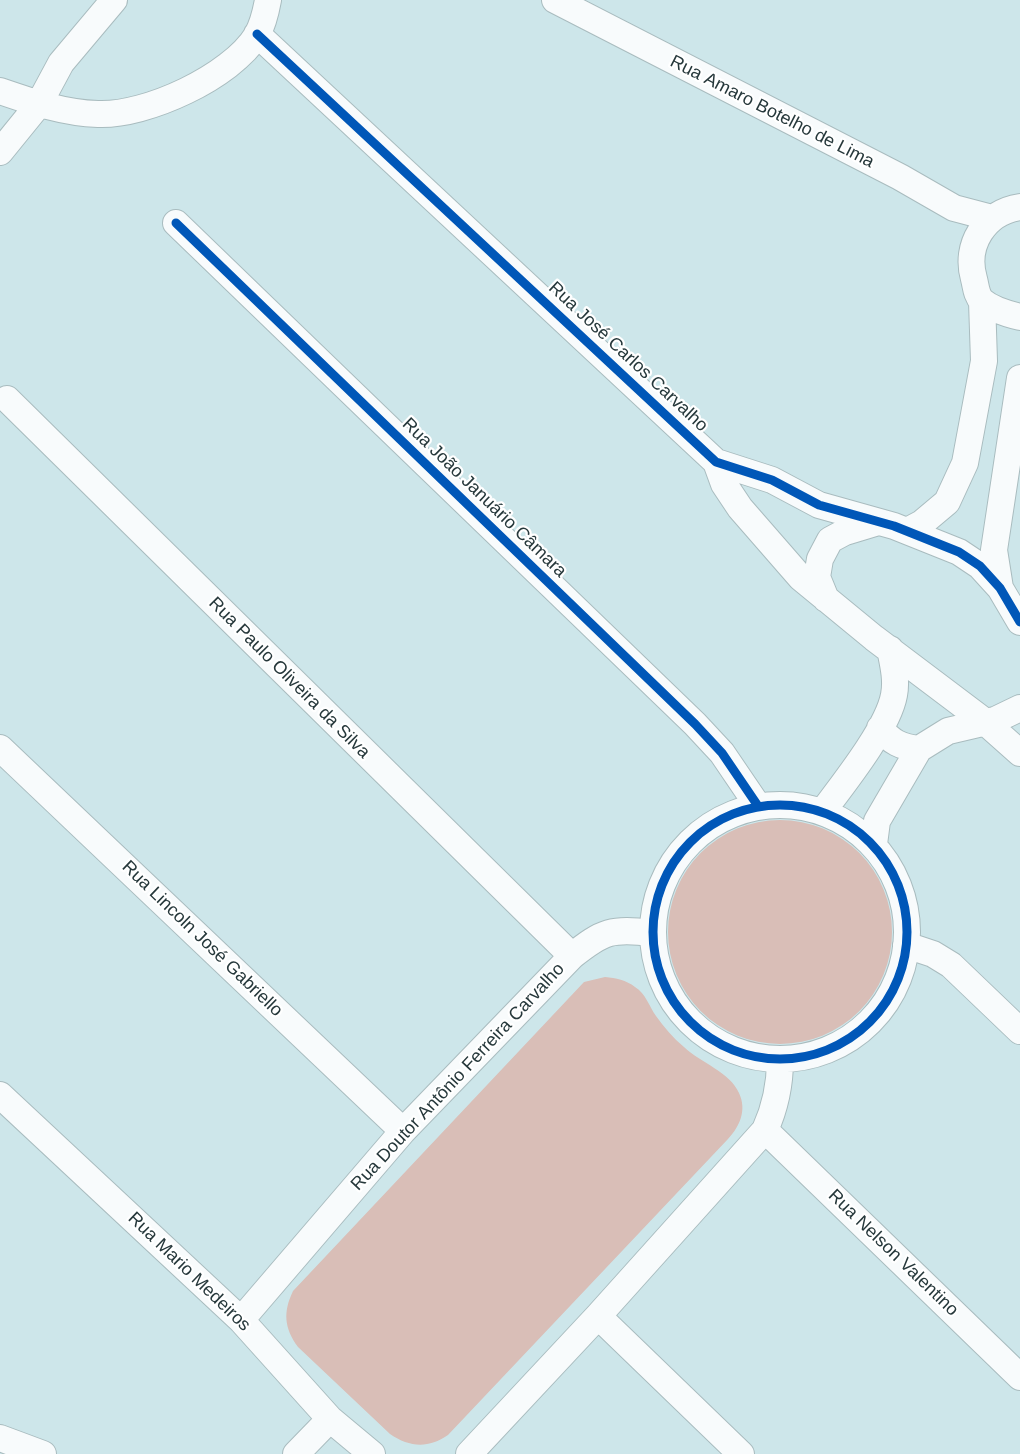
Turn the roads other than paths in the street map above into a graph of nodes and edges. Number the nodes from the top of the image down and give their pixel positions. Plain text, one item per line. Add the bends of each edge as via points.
1 (114, 0) edge
2 (268, 0) edge
3 (555, 0) edge
4 (257, 34) junction
5 (0, 91) edge
6 (39, 104) junction
7 (0, 152) edge
8 (1020, 207) edge
9 (992, 218) junction
10 (176, 223) dead end
11 (982, 301) junction
12 (1020, 317) edge
13 (1018, 389) edge
14 (978, 395) junction
15 (7, 399) dead end
16 (969, 447) junction
17 (1008, 453) junction
18 (716, 462) junction
19 (878, 522) junction
20 (907, 531) junction
21 (1000, 588) junction
22 (826, 599) junction
23 (1020, 622) edge
24 (891, 648) junction
25 (1020, 708) edge
26 (984, 721) junction
27 (880, 728) junction
28 (0, 748) edge
29 (920, 749) junction
30 (1020, 753) edge
31 (758, 806) junction
32 (824, 811) junction
33 (874, 844) junction
34 (652, 933) junction
35 (906, 945) junction
36 (572, 956) junction
37 (1020, 1031) edge
38 (780, 1060) junction
39 (0, 1095) edge
40 (765, 1130) junction
41 (403, 1131) junction
42 (598, 1316) junction
43 (242, 1320) junction
44 (1020, 1377) edge
45 (330, 1419) junction
46 (0, 1438) edge
47 (42, 1454) edge
48 (296, 1454) edge
49 (372, 1454) edge
50 (469, 1454) edge
51 (741, 1454) edge

1 - 6 street via 61,63
2 - 4 street
3 - 9 street, Rua Amaro Botelho de Lima via 954,208
4 - 6 street via 241,54 220,70 152,106 99,114
4 - 18 street, Rua José Carlos Carvalho
5 - 6 street
6 - 7 street
8 - 9 street
9 - 11 street via 981,229 971,256 971,270
10 - 31 street, Rua João Januário Câmara via 695,724 722,753
11 - 12 street
11 - 14 street via 984,361
13 - 14 street
13 - 17 street
14 - 16 street
15 - 36 street, Rua Paulo Oliveira da Silva
16 - 17 street via 990,457
16 - 20 street via 947,502
17 - 21 street via 994,550
18 - 19 street, Rua José Carlos Carvalho via 772,480 819,505
18 - 22 street, Rua José Carlos Carvalho via 724,484 740,508 801,578
19 - 20 street, Rua José Carlos Carvalho
19 - 22 street via 830,540 820,559 817,577
20 - 21 street, Rua José Carlos Carvalho via 964,555
21 - 23 street, Rua José Carlos Carvalho
22 - 24 street, Rua José Carlos Carvalho
24 - 26 street, Rua José Carlos Carvalho
24 - 27 street via 894,697
25 - 26 street
26 - 29 street via 948,731
26 - 30 street, Rua José Carlos Carvalho
27 - 29 street via 897,744
27 - 32 street
28 - 41 street, Rua Lincoln José Gabriello
29 - 33 street via 877,821
31 - 32 street via 780,804
31 - 34 street via 716,821 682,850 660,889
32 - 33 street
33 - 35 street via 901,892 906,912
34 - 36 street, Rua Doutor Antônio Ferreira Carvalho via 607,933
34 - 38 street via 660,976 682,1015 727,1048
35 - 37 street via 951,965
35 - 38 street via 900,975 890,995 862,1029 824,1051
36 - 41 street, Rua Doutor Antônio Ferreira Carvalho
38 - 40 street via 773,1112
39 - 43 street, Rua Mario Medeiros
40 - 42 street
40 - 44 street, Rua Nelson Valentino
41 - 43 street, Rua Doutor Antônio Ferreira Carvalho
42 - 50 street
42 - 51 street
43 - 45 street, Rua Mario Medeiros
45 - 48 street
45 - 49 street, Rua Mario Medeiros
46 - 47 street

